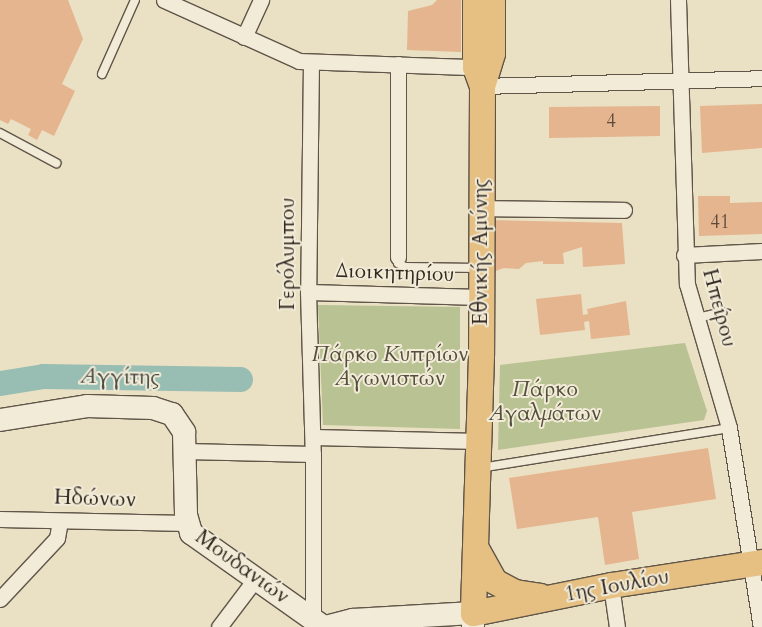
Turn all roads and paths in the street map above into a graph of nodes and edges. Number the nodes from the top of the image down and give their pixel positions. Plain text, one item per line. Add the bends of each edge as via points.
1 (135, 0) edge
2 (164, 0) edge
3 (261, 0) edge
4 (475, 0) edge
5 (492, 0) edge
6 (678, 0) edge
7 (244, 37) junction
8 (311, 62) junction
9 (398, 64) junction
10 (102, 74) dead end
11 (478, 77) junction
12 (762, 78) edge
13 (680, 80) junction
14 (0, 133) edge
15 (56, 163) dead end
16 (481, 208) junction
17 (624, 210) dead end
18 (762, 251) edge
19 (684, 255) junction
20 (398, 257) joint
21 (481, 268) junction
22 (308, 292) junction
23 (481, 297) junction
24 (722, 312) dead end
25 (697, 318) junction
26 (0, 420) edge
27 (729, 428) junction
28 (479, 441) junction
29 (313, 446) junction
30 (185, 451) junction
31 (478, 468) junction
32 (0, 518) edge
33 (60, 521) junction
34 (188, 523) junction
35 (475, 545) junction
36 (757, 563) edge
37 (256, 578) junction
38 (611, 585) junction
39 (552, 598) junction
40 (0, 599) edge
41 (473, 620) edge
42 (321, 624) edge
43 (219, 627) edge
44 (617, 627) edge
45 (761, 627) edge

1 - 10 lane
2 - 7 street
3 - 7 street
4 - 11 main road, Εθνικής Αμύνης
5 - 11 main road, Εθνικής Αμύνης via 491,60
6 - 13 street, Ηπείρου
7 - 8 street via 299,61
8 - 9 street
8 - 22 street, Γερόλυμπου
9 - 11 street
9 - 20 street
11 - 13 street
11 - 16 main road, Εθνικής Αμύνης
12 - 13 street
13 - 19 street, Ηπείρου
14 - 15 lane
16 - 17 street
16 - 21 main road, Εθνικής Αμύνης
18 - 19 street
19 - 25 street, Ηπείρου via 687,284
20 - 21 lane via 398,263 404,267
21 - 23 main road, Εθνικής Αμύνης
22 - 23 street, Διοικητηρίου
22 - 29 street, Γερόλυμπου
23 - 28 main road, Εθνικής Αμύνης
24 - 25 lane
25 - 27 street, Ηπείρου
26 - 30 street via 87,406 153,408 165,411 177,420 184,432
27 - 31 lane
27 - 36 street, Ηπείρου
28 - 29 street
28 - 31 main road, Εθνικής Αμύνης
29 - 30 street
29 - 42 street, Γερόλυμπου
30 - 34 street
31 - 35 main road, Εθνικής Αμύνης
32 - 33 street, Ηδώνων
33 - 34 street, Ηδώνων
33 - 40 street via 57,538
34 - 37 street, Μουδανιών via 194,535
35 - 39 main road via 494,581 514,592
35 - 41 main road, Εθνικής Αμύνης
36 - 38 main road, 1ης Ιουλίου
36 - 45 street, Ηπείρου
37 - 42 street, Μουδανιών
37 - 43 street
38 - 39 main road, 1ης Ιουλίου
38 - 44 street
39 - 41 main road, 1ης Ιουλίου
41 - 42 street via 353,620

